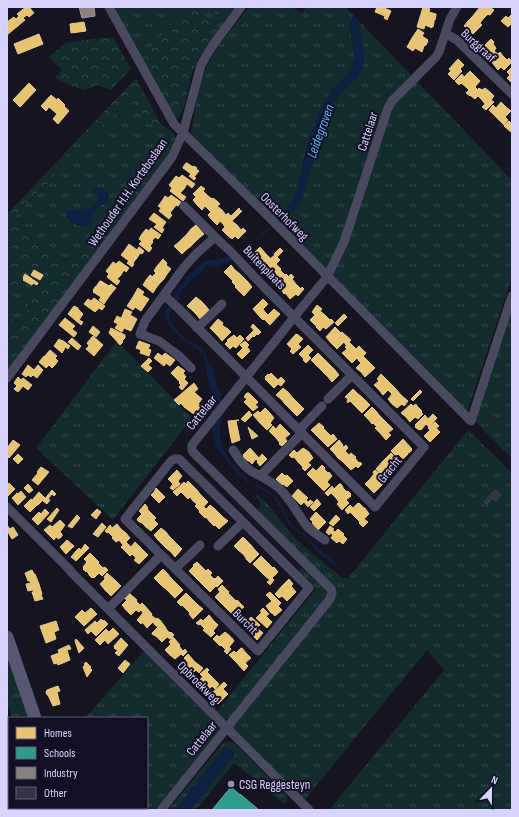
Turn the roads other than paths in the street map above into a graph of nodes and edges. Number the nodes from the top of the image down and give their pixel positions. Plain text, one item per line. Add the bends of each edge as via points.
1 (109, 7) edge
2 (241, 7) edge
3 (457, 7) edge
4 (445, 34) junction
5 (512, 94) edge
6 (183, 133) junction
7 (184, 206) dead end
8 (215, 237) junction
9 (327, 277) junction
10 (512, 296) edge
11 (167, 298) junction
12 (222, 304) dead end
13 (295, 316) junction
14 (197, 328) junction
15 (191, 368) dead end
16 (352, 375) junction
17 (246, 377) junction
18 (7, 378) edge
19 (301, 431) junction
20 (233, 450) dead end
21 (205, 464) junction
22 (194, 475) junction
23 (260, 476) junction
24 (7, 507) edge
25 (243, 522) junction
26 (325, 540) dead end
27 (200, 545) dead end
28 (218, 546) dead end
29 (161, 555) junction
30 (302, 561) junction
31 (175, 569) junction
32 (292, 571) junction
33 (108, 609) junction
34 (7, 637) edge
35 (35, 717) edge
36 (227, 727) junction
37 (161, 810) edge
38 (309, 810) edge

1 - 6 street, Oosterhofweg via 167,113
2 - 6 street, Wethouder H.H. Korteboslaan via 201,65
3 - 4 street, Cattelaar via 450,17
4 - 5 street, Burggraaf via 457,40
4 - 9 street, Cattelaar via 436,57 388,108 344,242
6 - 9 street, Oosterhofweg
6 - 18 street, Wethouder H.H. Korteboslaan via 172,157
7 - 8 street, Buitenplaats
8 - 11 street via 185,266
8 - 13 street, Buitenplaats
9 - 10 street, Oosterhofweg via 471,421
9 - 13 street, Cattelaar
11 - 14 street
11 - 15 street via 145,321 140,334 160,342
12 - 14 street
13 - 16 street, Gracht
13 - 17 street, Cattelaar
14 - 17 street
16 - 19 street
16 - 19 street, Gracht via 424,447 375,507
17 - 19 street, Gracht
17 - 21 street, Cattelaar via 194,443 192,450
19 - 23 street
20 - 23 street via 244,465
21 - 22 street
21 - 30 street, Cattelaar
22 - 25 street, Burcht
22 - 29 street, Burcht via 179,459 174,459 125,519
23 - 26 street via 280,489 307,526
24 - 33 street, Opbroekweg
25 - 28 street
25 - 32 street, Burcht
27 - 31 street
29 - 31 street, Burcht
29 - 33 street
30 - 32 street
30 - 36 street, Cattelaar via 331,589 331,596
31 - 32 street, Burcht via 258,652 309,588
33 - 36 street, Opbroekweg
34 - 35 main road
36 - 37 street, Cattelaar
36 - 38 street, Opbroekweg

